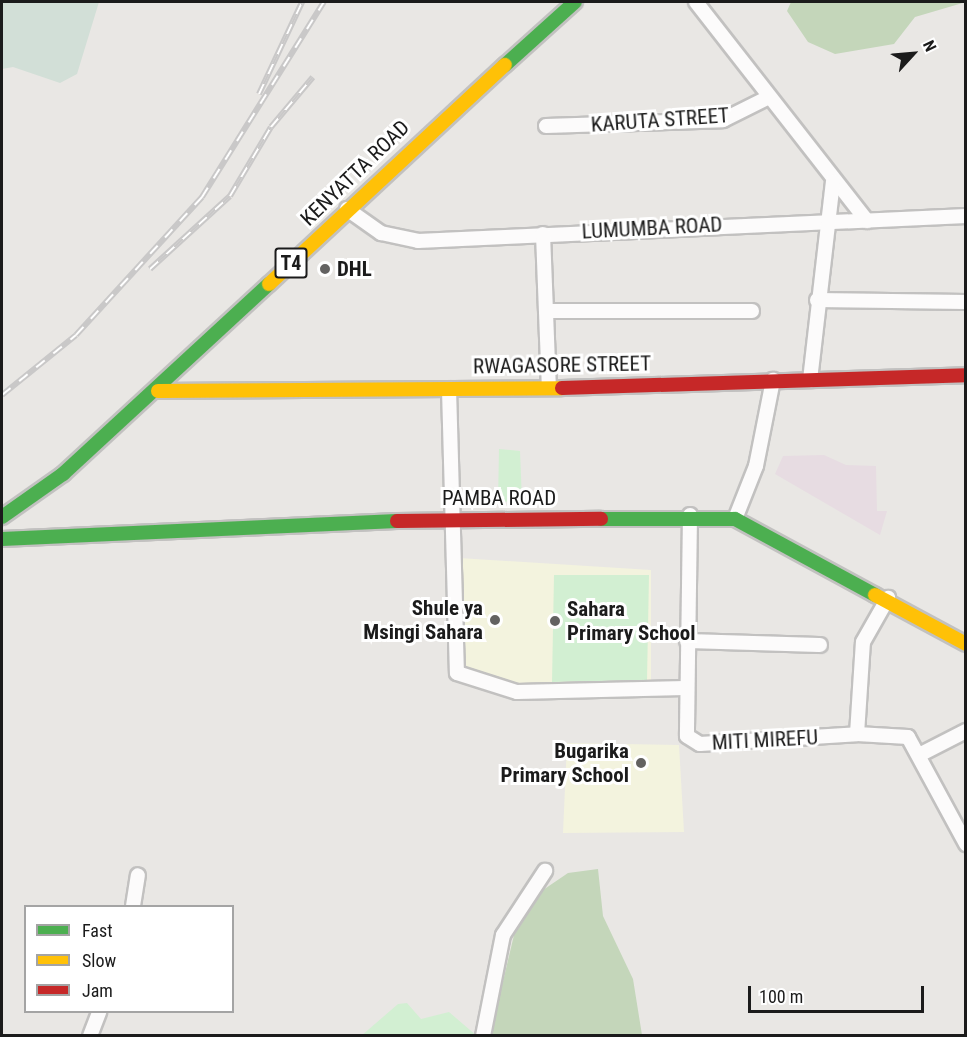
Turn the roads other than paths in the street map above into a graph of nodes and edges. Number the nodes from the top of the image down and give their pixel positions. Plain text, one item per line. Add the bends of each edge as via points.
1 (575, 2) edge
2 (696, 2) edge
3 (769, 97) junction
4 (546, 126) dead end
5 (833, 181) junction
6 (347, 209) junction
7 (966, 216) edge
8 (828, 221) junction
9 (867, 221) junction
10 (543, 234) junction
11 (817, 300) junction
12 (966, 302) edge
13 (546, 311) junction
14 (752, 311) dead end
15 (966, 375) edge
16 (773, 380) junction
17 (810, 380) junction
18 (448, 388) junction
19 (549, 388) junction
20 (158, 391) junction
21 (690, 515) junction
22 (2, 517) edge
23 (453, 518) junction
24 (735, 519) junction
25 (2, 539) edge
26 (888, 598) junction
27 (687, 641) junction
28 (966, 644) edge
29 (820, 645) dead end
30 (685, 688) junction
31 (966, 731) edge
32 (857, 734) junction
33 (921, 754) junction
34 (966, 844) edge
35 (544, 872) dead end
36 (138, 875) dead end
37 (133, 905) edge
38 (98, 1013) edge
39 (90, 1035) edge
40 (483, 1035) edge

1 - 6 main road, KENYATTA ROAD / T4
2 - 3 street
3 - 4 street, KARUTA STREET via 723,120
3 - 5 street
5 - 8 street
5 - 9 street
6 - 10 street, LUMUMBA ROAD via 399,239
6 - 20 main road, KENYATTA ROAD / T4
7 - 9 street, LUMUMBA ROAD
8 - 9 street, LUMUMBA ROAD
8 - 10 street, LUMUMBA ROAD
8 - 11 street
10 - 13 street
11 - 12 street
11 - 17 street
13 - 14 street
13 - 19 street
15 - 17 main road, RWAGASORE STREET
16 - 17 main road, RWAGASORE STREET
16 - 19 main road, RWAGASORE STREET
16 - 24 street via 756,466
18 - 19 main road, RWAGASORE STREET
18 - 20 main road, RWAGASORE STREET
18 - 23 street
20 - 22 main road, KENYATTA ROAD / T4 via 63,474
21 - 23 main road, PAMBA ROAD
21 - 24 main road, PAMBA ROAD
21 - 27 street, MITI MIREFU
23 - 25 main road, PAMBA ROAD
23 - 30 street via 453,658 459,675 517,692
24 - 26 main road, PAMBA ROAD
26 - 28 main road, PAMBA ROAD
26 - 32 street via 863,642
27 - 29 street
27 - 30 street, MITI MIREFU
30 - 32 street, MITI MIREFU via 686,726 693,742
31 - 33 street
32 - 33 street, MITI MIREFU via 899,734 915,742
33 - 34 street, MITI MIREFU
35 - 40 street via 503,935
36 - 37 street
38 - 39 street

